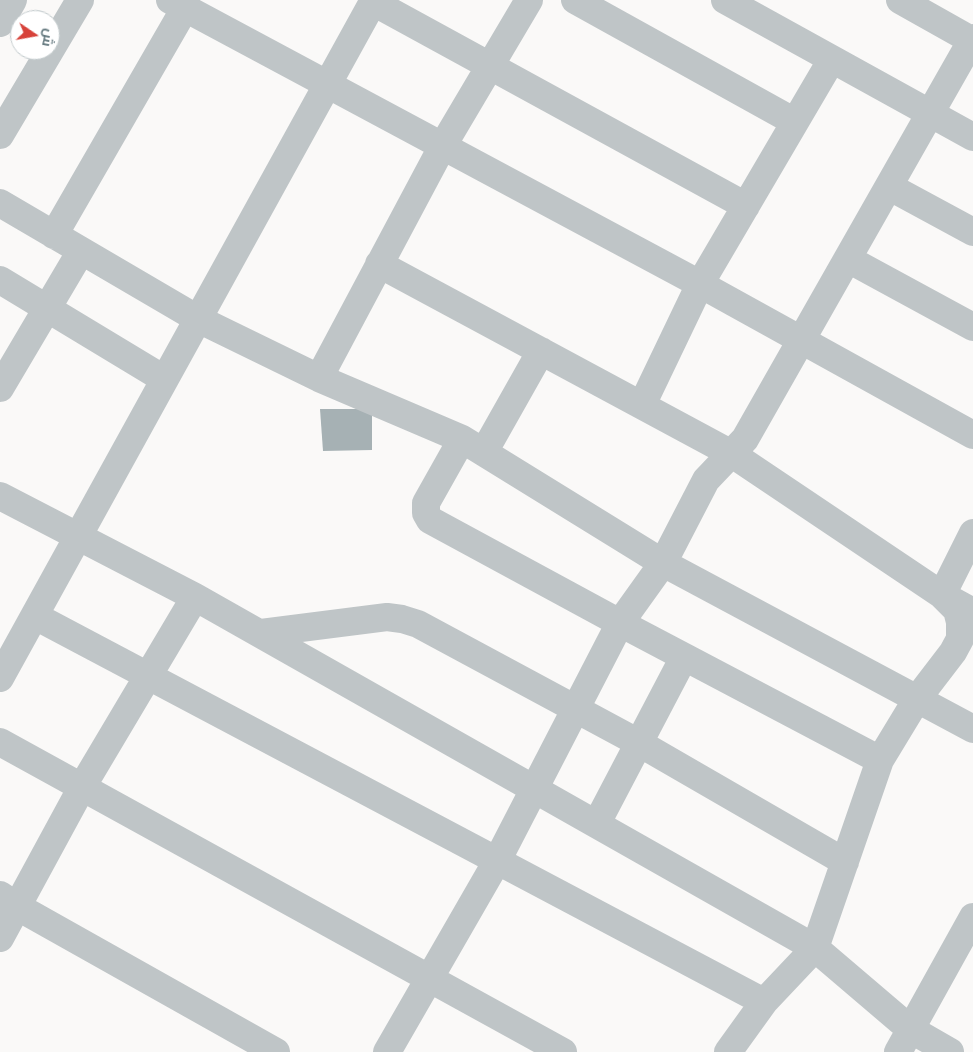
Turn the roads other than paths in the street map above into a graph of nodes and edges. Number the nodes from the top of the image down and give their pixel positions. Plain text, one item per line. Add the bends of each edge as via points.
1 (13, 0) edge
2 (80, 0) edge
3 (529, 0) edge
4 (575, 0) edge
5 (725, 0) edge
6 (900, 0) edge
7 (374, 1) edge
8 (177, 4) edge
9 (0, 23) edge
10 (972, 40) edge
11 (832, 59) junction
12 (490, 66) junction
13 (327, 84) junction
14 (930, 114) junction
15 (795, 122) junction
16 (0, 135) edge
17 (973, 137) edge
18 (442, 147) junction
19 (890, 187) junction
20 (0, 203) edge
21 (746, 206) junction
22 (973, 232) edge
23 (54, 235) junction
24 (81, 251) junction
25 (848, 259) junction
26 (379, 264) junction
27 (0, 280) edge
28 (700, 284) junction
29 (47, 308) junction
30 (198, 319) junction
31 (973, 328) edge
32 (802, 341) junction
33 (541, 351) junction
34 (318, 378) junction
35 (164, 379) junction
36 (0, 388) edge
37 (642, 405) junction
38 (973, 435) edge
39 (473, 445) junction
40 (732, 454) junction
41 (0, 496) edge
42 (973, 532) edge
43 (77, 537) junction
44 (663, 563) junction
45 (942, 595) junction
46 (196, 597) junction
47 (973, 612) edge
48 (35, 616) junction
49 (620, 623) junction
50 (261, 633) junction
51 (684, 657) junction
52 (148, 676) junction
53 (0, 678) edge
54 (917, 699) junction
55 (575, 710) junction
56 (973, 729) edge
57 (0, 742) edge
58 (639, 743) junction
59 (880, 760) junction
60 (82, 787) junction
61 (534, 788) junction
62 (597, 822) junction
63 (497, 861) junction
64 (845, 862) junction
65 (9, 901) edge
66 (973, 918) edge
67 (0, 938) edge
68 (815, 948) junction
69 (429, 978) junction
70 (764, 1002) junction
71 (904, 1041) edge
72 (276, 1052) edge
73 (387, 1052) edge
74 (563, 1052) edge
75 (728, 1052) edge
76 (950, 1052) edge

1 - 9 street
2 - 16 street
3 - 12 street
4 - 15 street
5 - 11 street
6 - 10 street
7 - 12 street
7 - 13 street
8 - 13 street
8 - 23 street
10 - 14 street
11 - 14 street
11 - 15 street
12 - 18 street
12 - 21 street
13 - 18 street
13 - 30 street
14 - 17 street
14 - 19 street
15 - 21 street
18 - 26 street
18 - 28 street
19 - 22 street
19 - 25 street
20 - 23 street
21 - 28 street
23 - 24 street
24 - 29 street
24 - 30 street
25 - 31 street
25 - 32 street
26 - 33 street
26 - 34 street
27 - 29 street
28 - 32 street
28 - 37 street
29 - 35 street
29 - 36 street
30 - 34 street
30 - 35 street
32 - 38 street
32 - 40 street via 745,439
33 - 37 street
33 - 39 street
34 - 39 street
35 - 43 street
37 - 40 street
39 - 44 street
39 - 49 street via 426,503 430,520
40 - 44 street via 706,480
40 - 45 street
41 - 43 street
42 - 45 street
43 - 46 street
43 - 48 street
44 - 49 street
44 - 54 street
45 - 47 street
45 - 54 street via 956,610 960,639
46 - 50 street
46 - 52 street
48 - 52 street
48 - 53 street
49 - 51 street
49 - 55 street
50 - 55 street via 388,617 402,619 418,624
50 - 61 street
51 - 58 street
51 - 59 street
52 - 60 street
52 - 63 street
54 - 56 street
54 - 59 street
55 - 58 street
55 - 61 street
57 - 60 street
58 - 62 street
58 - 64 street
59 - 64 street
60 - 65 street
60 - 69 street
61 - 62 street
61 - 63 street
62 - 68 street
63 - 69 street
63 - 70 street
64 - 68 street
65 - 67 street
65 - 72 street
66 - 71 street
68 - 70 street
68 - 71 street
69 - 73 street
69 - 74 street
70 - 75 street
71 - 76 street

